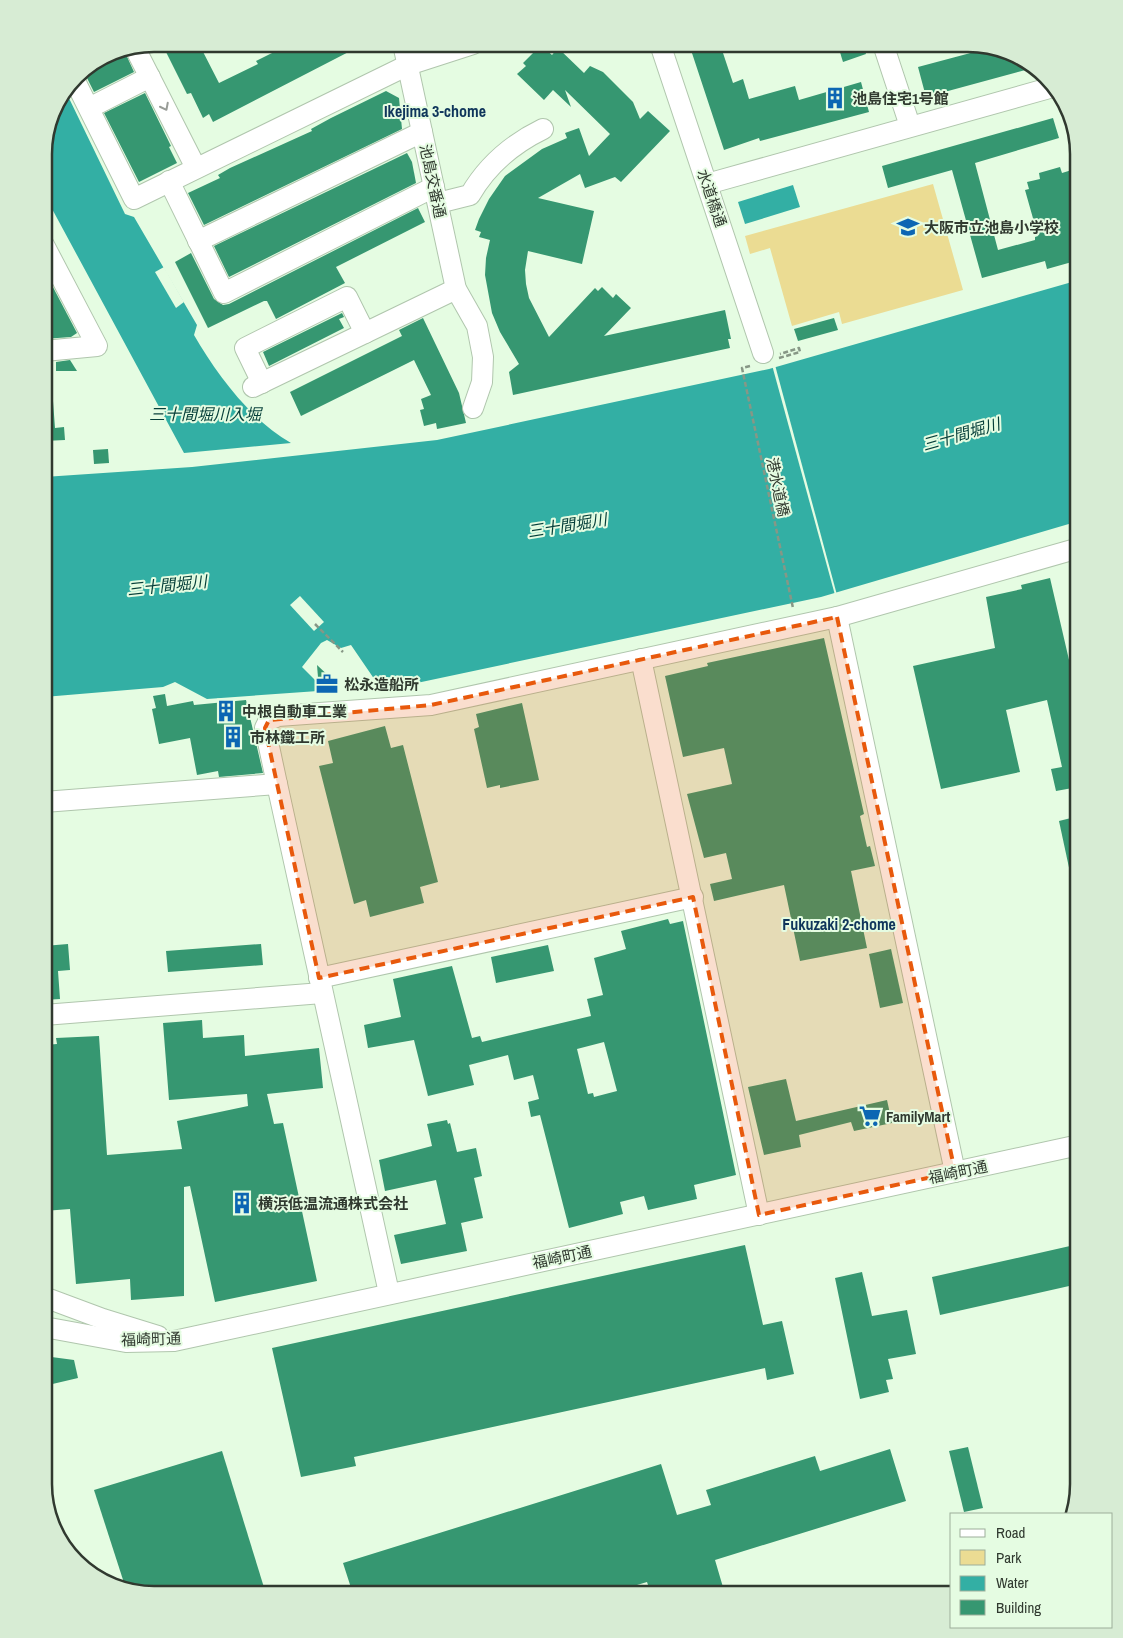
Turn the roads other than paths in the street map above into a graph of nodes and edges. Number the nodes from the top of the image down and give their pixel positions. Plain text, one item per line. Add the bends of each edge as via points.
1 (405, 53) edge
2 (446, 53) edge
3 (663, 53) edge
4 (886, 53) edge
5 (138, 54) edge
6 (408, 66) junction
7 (150, 77) junction
8 (78, 87) edge
9 (1046, 89) edge
10 (89, 108) junction
11 (910, 126) junction
12 (543, 129) dead end
13 (422, 132) junction
14 (196, 168) junction
15 (169, 181) junction
16 (707, 184) junction
17 (436, 195) junction
18 (198, 241) junction
19 (53, 262) edge
20 (456, 289) junction
21 (365, 333) junction
22 (53, 350) edge
23 (772, 355) road end
24 (472, 408) dead end
25 (1070, 551) edge
26 (837, 617) junction
27 (641, 659) junction
28 (277, 784) junction
29 (53, 801) edge
30 (693, 897) junction
31 (321, 986) junction
32 (52, 1014) edge
33 (1070, 1148) edge
34 (956, 1172) junction
35 (760, 1215) junction
36 (389, 1293) junction
37 (52, 1299) edge
38 (52, 1328) edge
39 (174, 1341) junction

1 - 6 street, 池島交番通
2 - 6 street
3 - 16 street, 水道橋通
4 - 11 street
5 - 7 street
6 - 13 street, 池島交番通
6 - 14 street
7 - 10 street
7 -> 14 street
8 - 10 street
9 - 11 street
10 - 15 street via 134,199
11 - 16 street
12 - 17 street via 502,155 470,196
13 - 17 street, 池島交番通
13 - 18 street
14 - 15 street
15 - 18 street
16 - 23 street, 水道橋通
17 - 18 street via 224,293
17 - 20 street, 池島交番通
19 - 22 street via 98,346
20 - 21 street
20 - 24 street, 池島交番通 via 476,326 483,357 482,382
21 - 21 street via 257,385 245,348 347,297
25 - 26 street
26 - 27 street
26 - 34 street
27 - 28 street via 431,705 278,716 269,720 265,728
27 - 30 street
28 - 29 street
28 - 31 street
30 - 31 street
30 - 35 street
31 - 32 street
31 - 36 street
33 - 34 street, 福崎町通
34 - 35 street, 福崎町通
35 - 36 street, 福崎町通
36 - 39 street, 福崎町通
37 - 39 street
38 - 39 street, 福崎町通 via 126,1342

